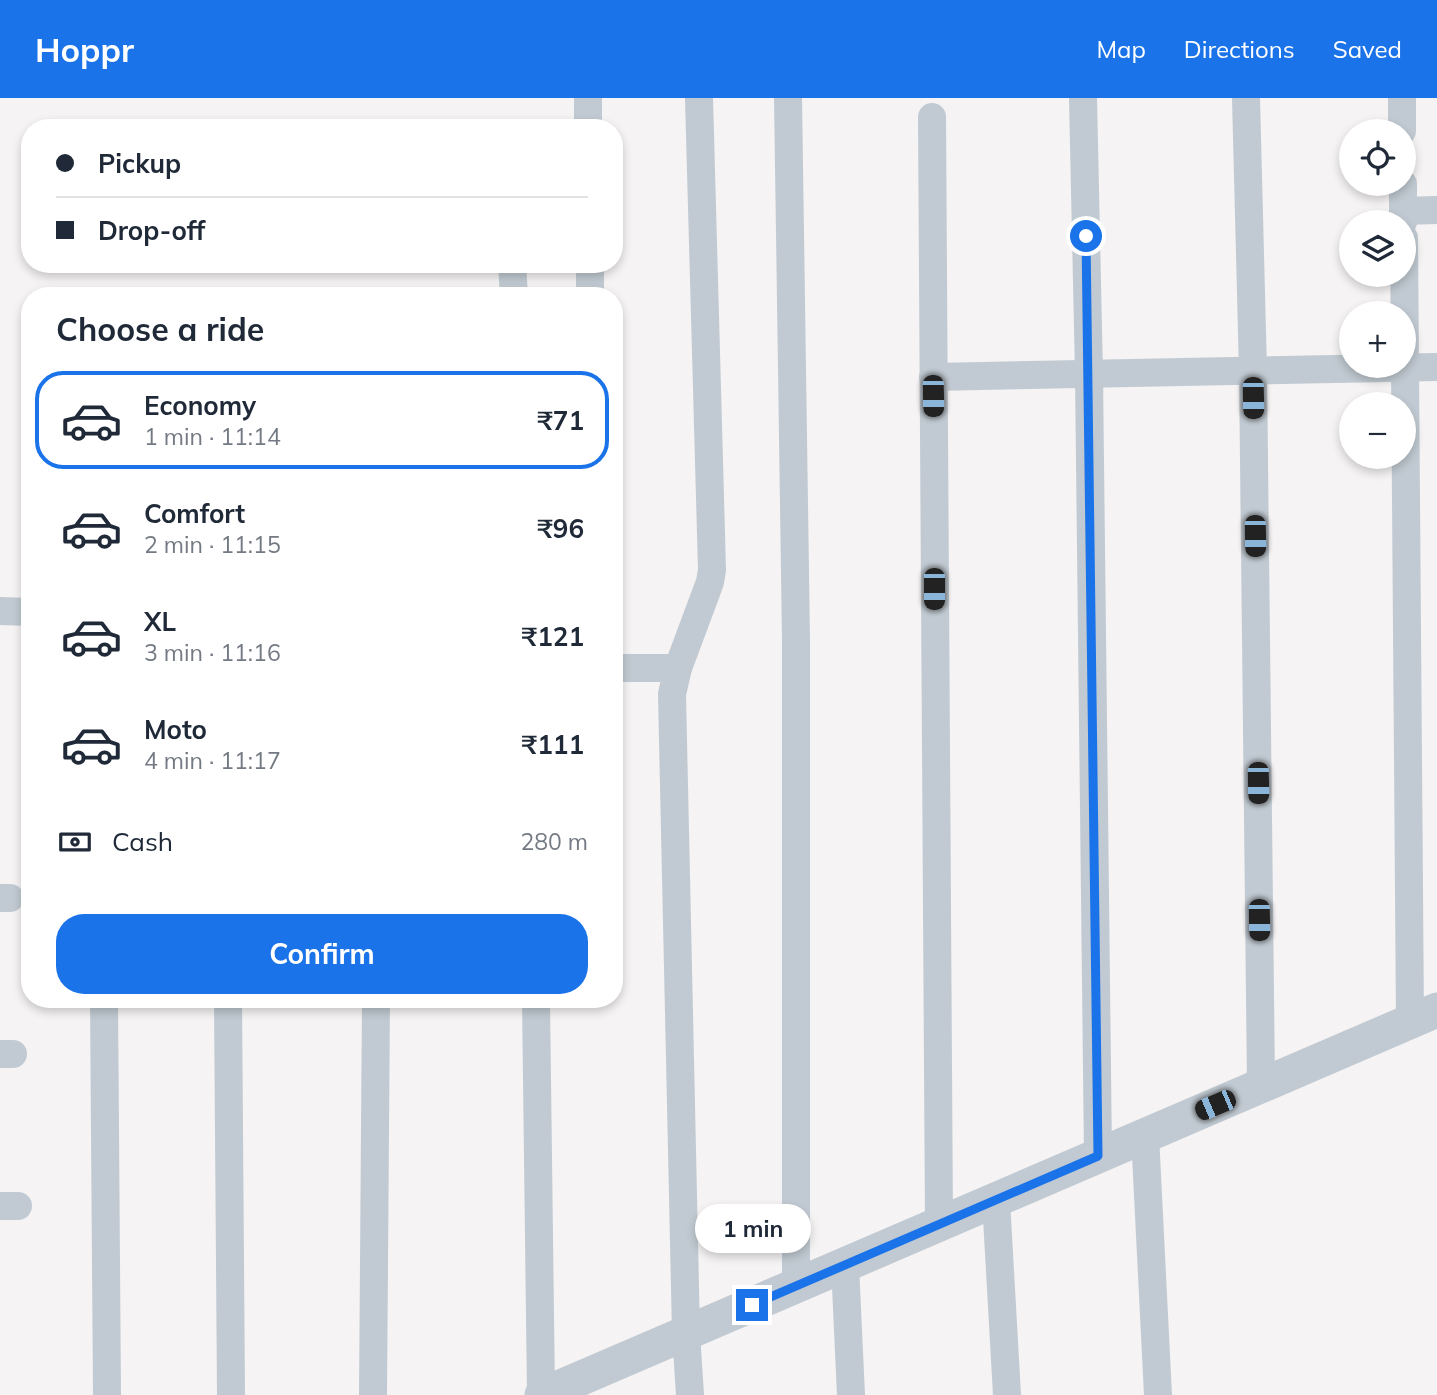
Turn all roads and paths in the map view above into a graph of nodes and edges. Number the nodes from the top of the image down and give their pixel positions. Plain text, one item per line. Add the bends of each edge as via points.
1 (588, 98) edge
2 (699, 98) edge
3 (788, 98) edge
4 (1083, 98) edge
5 (1246, 98) edge
6 (1402, 98) edge
7 (932, 117) dead end
8 (589, 119) edge
9 (1402, 119) edge
10 (1437, 210) edge
11 (1416, 212) edge
12 (1437, 367) edge
13 (1416, 368) edge
14 (1339, 369) edge
15 (1252, 371) junction
16 (1089, 374) junction
17 (933, 377) junction
18 (1405, 378) edge
19 (0, 611) edge
20 (21, 612) edge
21 (623, 668) edge
22 (678, 668) junction
23 (104, 1008) edge
24 (228, 1008) edge
25 (376, 1008) edge
26 (536, 1008) edge
27 (1423, 1016) edge
28 (1261, 1085) junction
29 (1145, 1135) junction
30 (1098, 1156) junction
31 (996, 1200) junction
32 (939, 1224) junction
33 (845, 1265) junction
34 (796, 1286) junction
35 (686, 1333) junction
36 (107, 1395) edge
37 (231, 1395) edge
38 (373, 1395) edge
39 (541, 1395) edge
40 (690, 1395) edge
41 (851, 1395) edge
42 (1007, 1395) edge
43 (1158, 1395) edge

1 - 8 street
2 - 22 street via 712,570
3 - 34 street via 796,640
4 - 16 street
5 - 15 street
6 - 9 street
7 - 17 street
10 - 11 street
12 - 13 street
14 - 15 street
15 - 16 street
15 - 28 street
16 - 17 street
16 - 30 street
17 - 32 street
18 - 27 street
19 - 20 street
21 - 22 street
22 - 35 street via 672,694
23 - 36 street
24 - 37 street
25 - 38 street
26 - 39 street
27 - 28 street
28 - 29 street
29 - 30 street
29 - 43 street
30 - 31 street
31 - 32 street
31 - 42 street
32 - 33 street
33 - 34 street
33 - 41 street
34 - 35 street
35 - 39 street
35 - 40 street

